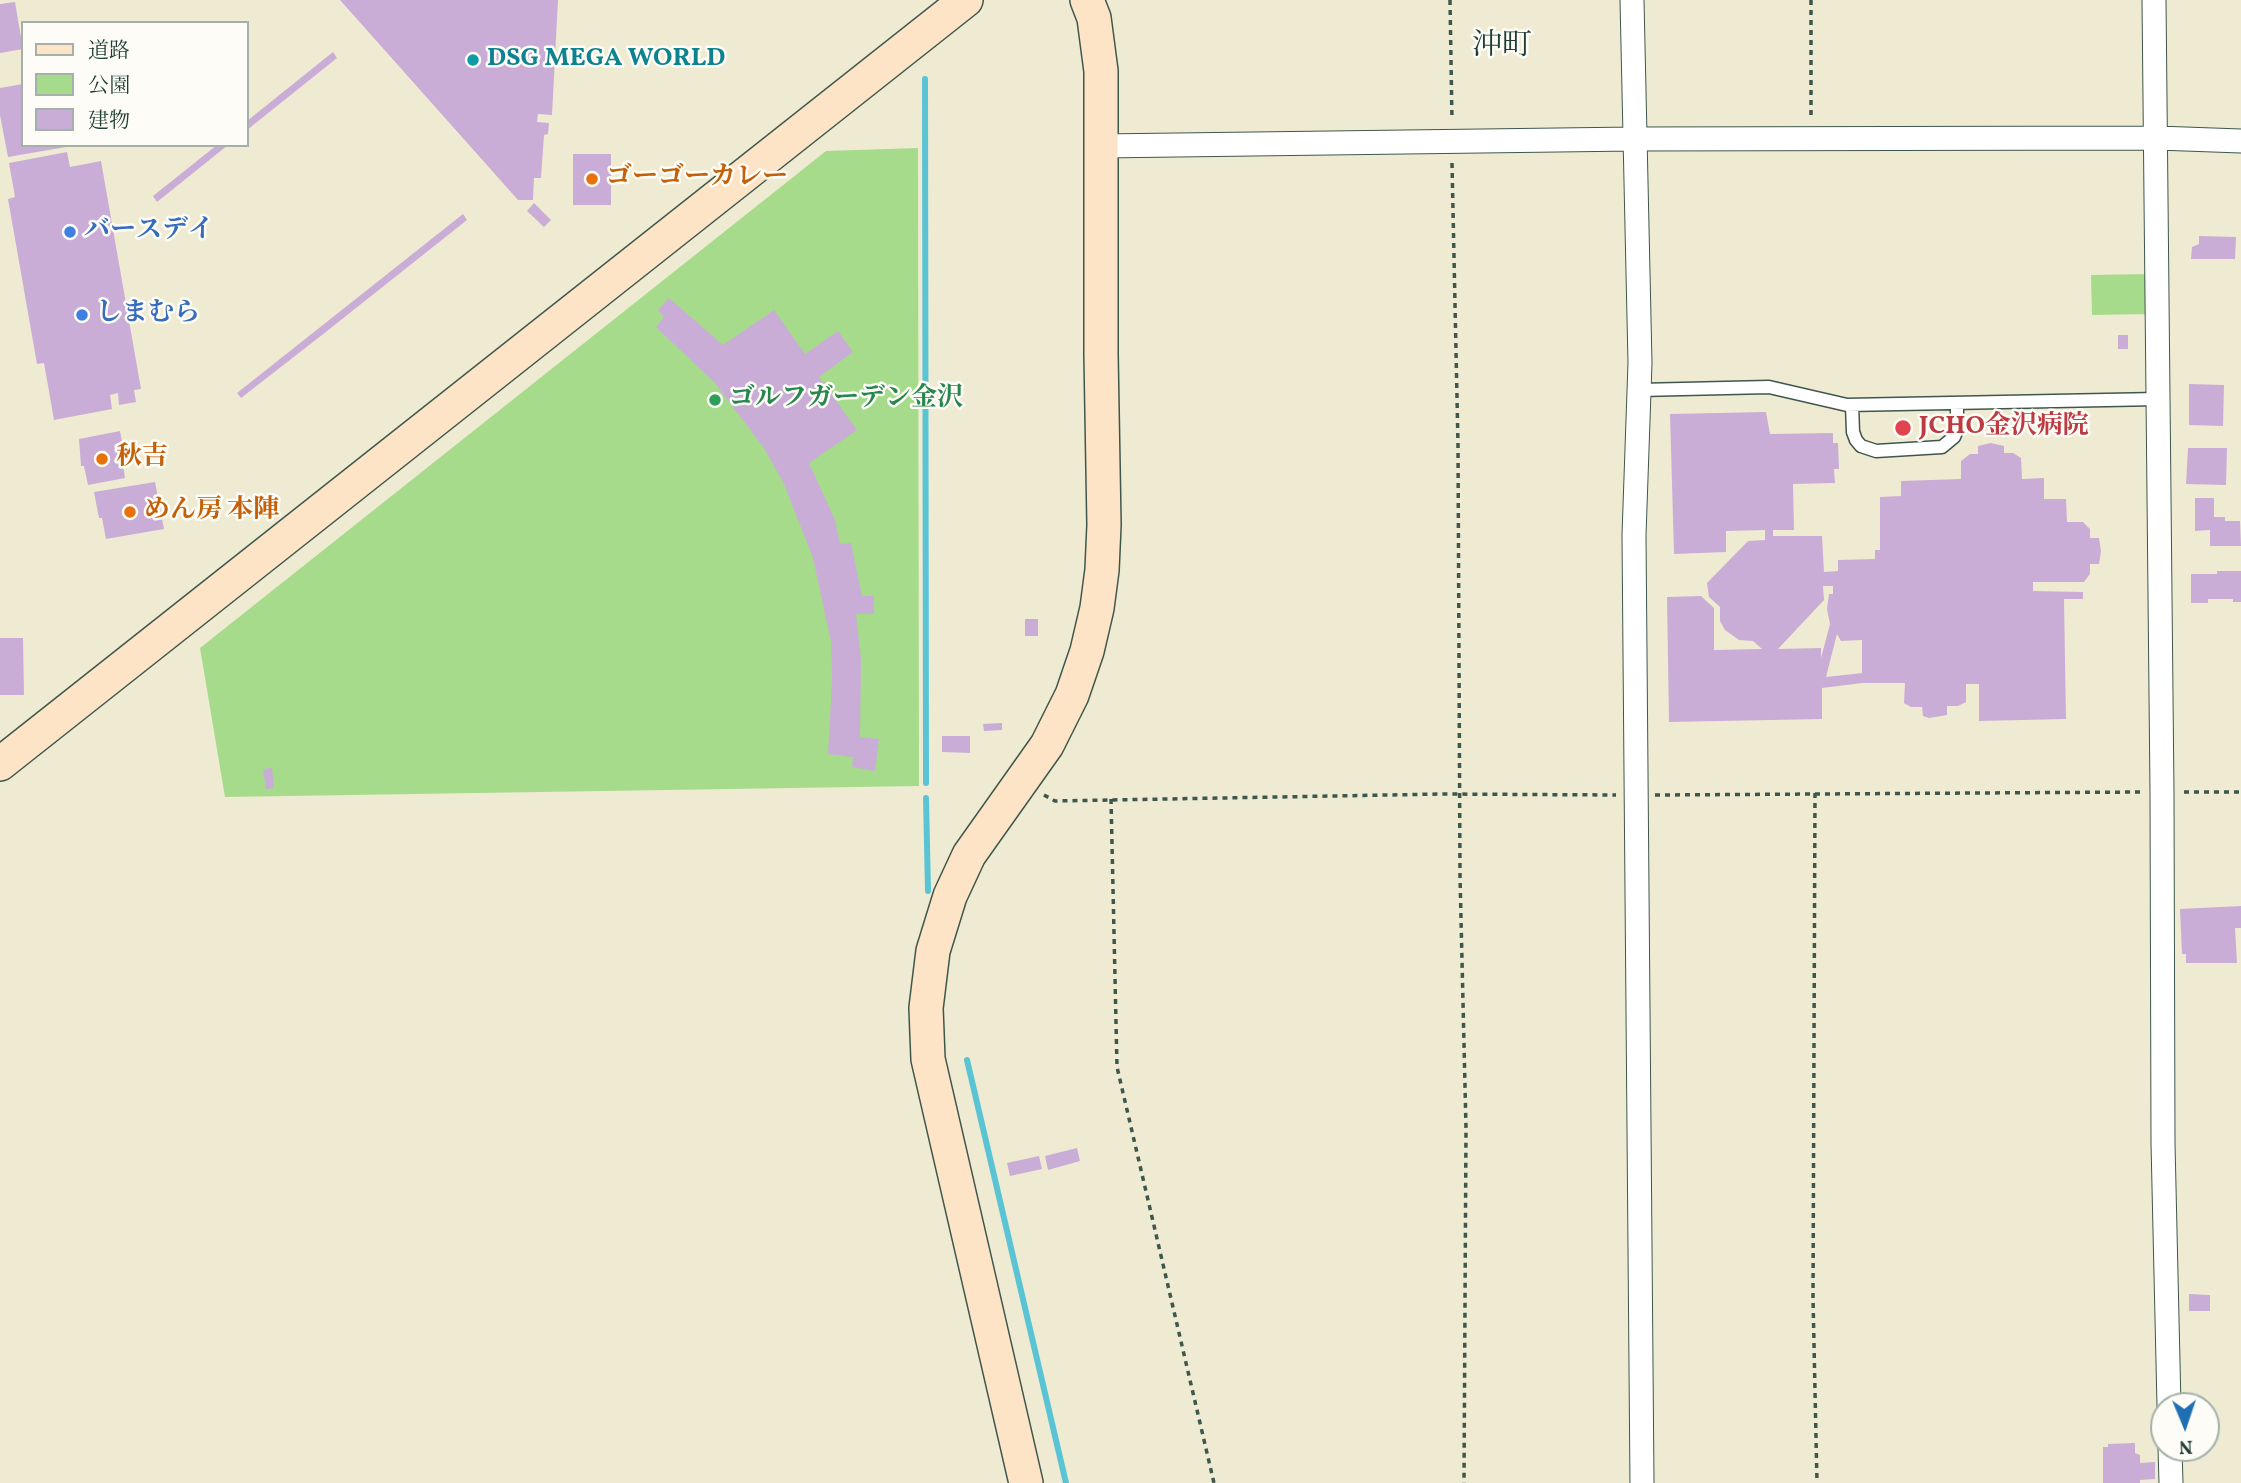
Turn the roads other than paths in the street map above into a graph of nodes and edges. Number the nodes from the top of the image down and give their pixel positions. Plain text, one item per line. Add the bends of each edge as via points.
1 (966, 0) edge
2 (1087, 0) edge
3 (1632, 0) edge
4 (2154, 0) edge
5 (2157, 138) junction
6 (1634, 139) junction
7 (2241, 141) edge
8 (1101, 146) junction
9 (1639, 390) junction
10 (2158, 399) junction
11 (1957, 403) junction
12 (1852, 405) junction
13 (0, 764) edge
14 (2169, 1392) edge
15 (2170, 1462) edge
16 (1026, 1483) edge
17 (1642, 1483) edge
18 (2171, 1483) edge

1 - 13 street
2 - 8 street via 1100,49
3 - 6 street
4 - 5 street
5 - 6 street
5 - 7 street
5 - 10 street
6 - 8 street
6 - 9 street
8 - 16 street via 1104,525 1102,570 1087,651 1047,745 969,855 950,895 929,980 928,1059
9 - 12 lane via 1769,387
9 - 17 street via 1634,535
10 - 11 lane
10 - 14 street
11 - 12 lane
11 - 12 lane via 1954,437 1942,447 1875,451 1856,440
15 - 18 street

